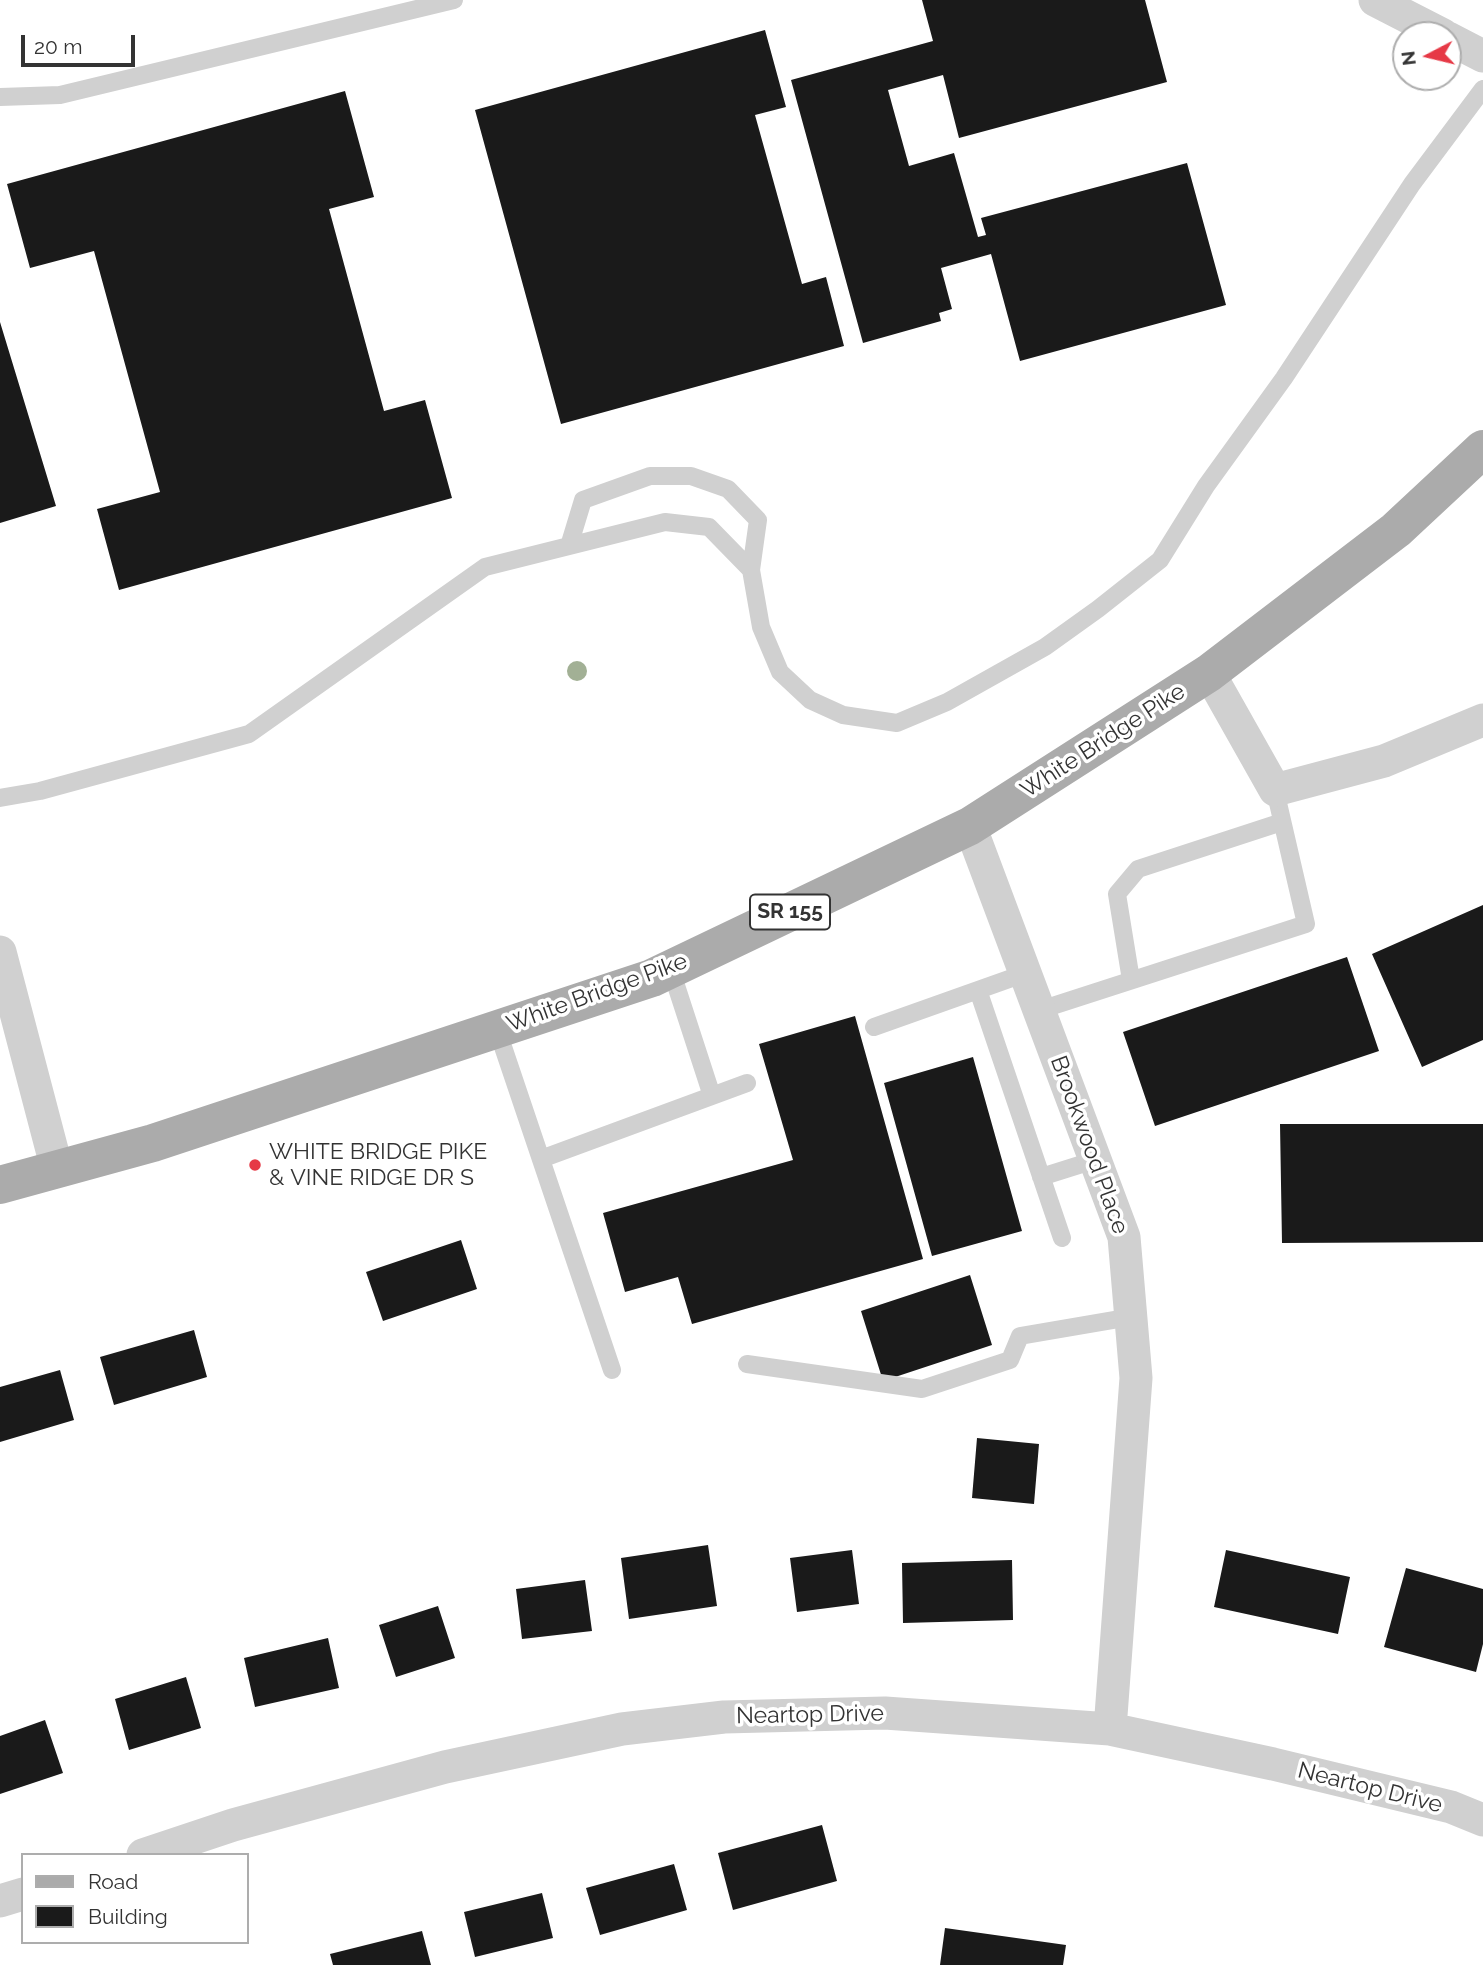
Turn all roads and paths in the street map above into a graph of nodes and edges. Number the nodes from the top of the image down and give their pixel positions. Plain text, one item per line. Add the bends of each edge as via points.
1 (454, 0) edge
2 (1375, 0) edge
3 (1416, 21) edge
4 (1462, 45) edge
5 (1483, 56) edge
6 (1483, 89) edge
7 (0, 97) edge
8 (1483, 449) edge
9 (569, 546) junction
10 (751, 570) junction
11 (1209, 673) junction
12 (1483, 720) edge
13 (0, 798) edge
14 (1279, 806) junction
15 (970, 826) junction
16 (0, 952) edge
17 (671, 970) junction
18 (1027, 973) junction
19 (1131, 980) junction
20 (978, 990) junction
21 (1040, 1010) junction
22 (874, 1027) dead end
23 (498, 1029) junction
24 (747, 1083) dead end
25 (712, 1096) junction
26 (541, 1159) junction
27 (1095, 1160) junction
28 (57, 1169) junction
29 (1041, 1177) junction
30 (0, 1185) edge
31 (1062, 1238) dead end
32 (1131, 1317) junction
33 (747, 1364) dead end
34 (612, 1370) dead end
35 (1110, 1729) junction
36 (1483, 1820) edge
37 (149, 1853) edge
38 (21, 1895) edge
39 (0, 1901) edge

1 - 7 lane via 60,95
2 - 3 street
4 - 5 street
6 - 10 lane via 1412,184 1284,378 1206,485 1160,560 1045,647 947,702 897,723 843,715 810,700 779,672 761,627
8 - 11 main road, White Bridge Pike / SR 155 via 1396,530
9 - 10 lane via 665,522 709,527
9 - 10 lane via 583,500 650,476 691,476 728,489 758,520
9 - 13 lane via 485,568 249,734
11 - 14 street
11 - 15 main road, White Bridge Pike / SR 155
12 - 14 street
14 - 19 lane via 1138,869 1117,894
14 - 19 lane via 1306,925
15 - 17 main road, White Bridge Pike / SR 155
15 - 18 street, Brookwood Place
16 - 28 street
17 - 23 main road, White Bridge Pike / SR 155
17 - 25 lane
18 - 20 lane
18 - 21 street, Brookwood Place
19 - 21 lane
20 - 22 lane
20 - 29 lane
21 - 27 street, Brookwood Place
23 - 26 lane
23 - 28 main road, White Bridge Pike / SR 155 via 153,1143
24 - 25 lane
25 - 26 lane
26 - 34 lane
27 - 29 lane
27 - 32 street, Brookwood Place via 1124,1237
28 - 30 main road, White Bridge Pike / SR 155
29 - 31 lane
32 - 33 lane via 1020,1336 1010,1360 922,1389
32 - 35 street, Brookwood Place via 1136,1378
35 - 36 street, Neartop Drive via 1451,1807
35 - 37 street, Neartop Drive via 885,1713 724,1717 622,1729 445,1767
38 - 39 street

